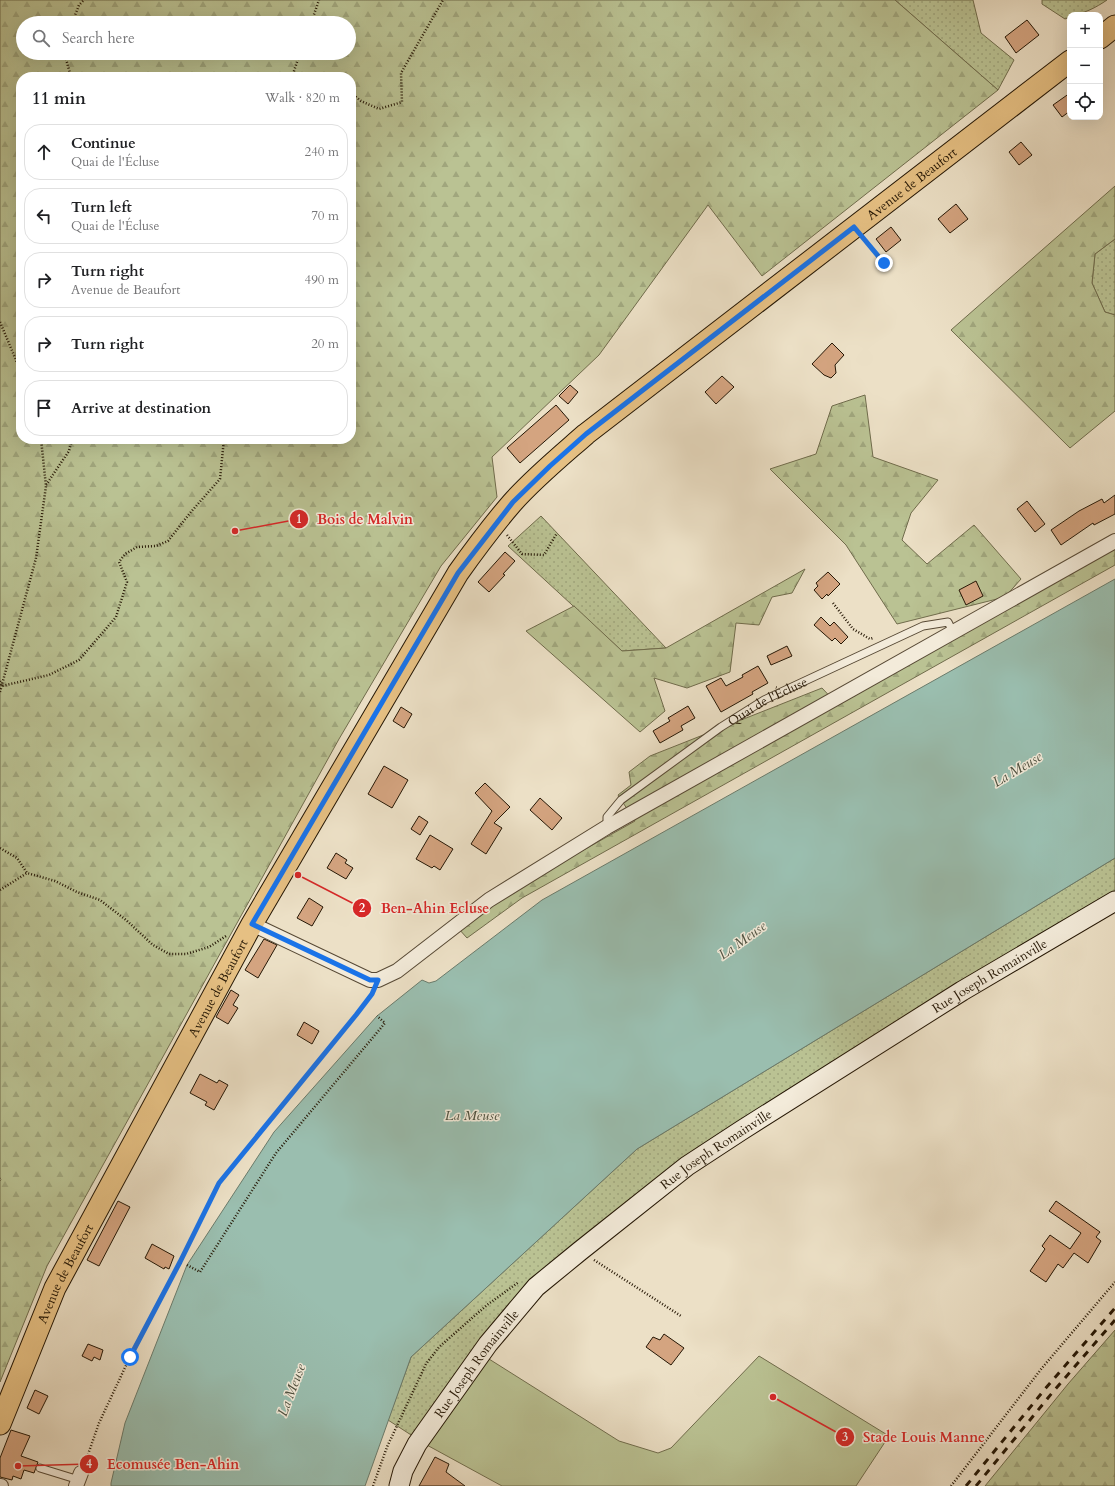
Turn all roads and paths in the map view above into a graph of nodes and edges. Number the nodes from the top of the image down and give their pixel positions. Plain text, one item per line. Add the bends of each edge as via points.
1 (84, 0) edge
2 (319, 0) edge
3 (443, 0) edge
4 (75, 16) edge
5 (313, 16) edge
6 (1115, 26) edge
7 (1103, 36) edge
8 (66, 60) edge
9 (298, 60) edge
10 (1067, 63) edge
11 (70, 72) edge
12 (294, 72) edge
13 (356, 97) edge
14 (854, 227) junction
15 (884, 263) dead end
16 (0, 322) edge
17 (16, 360) edge
18 (42, 444) edge
19 (71, 444) edge
20 (223, 444) edge
21 (46, 486) junction
22 (496, 522) junction
23 (557, 533) dead end
24 (1115, 541) edge
25 (833, 603) dead end
26 (953, 632) junction
27 (876, 637) dead end
28 (0, 680) edge
29 (2, 686) junction
30 (0, 692) edge
31 (607, 827) junction
32 (0, 848) edge
33 (27, 873) junction
34 (0, 890) edge
35 (1115, 901) edge
36 (247, 932) junction
37 (378, 980) junction
38 (377, 1016) dead end
39 (580, 1251) junction
40 (187, 1265) dead end
41 (1115, 1282) edge
42 (681, 1316) dead end
43 (0, 1424) edge
44 (40, 1468) dead end
45 (79, 1479) edge
46 (399, 1486) edge
47 (951, 1486) edge

1 - 4 path
2 - 5 path
3 - 13 path via 401,73 402,102 379,109
6 - 7 main road
8 - 11 path
9 - 12 path
10 - 14 main road, Avenue de Beaufort
14 - 15 path
14 - 22 main road, Avenue de Beaufort via 586,434 513,502
16 - 17 path
18 - 21 path
19 - 21 path via 69,451
20 - 29 path via 220,478 168,540 156,546 137,547 125,554 119,562 127,582 116,617 79,660 49,675
21 - 29 path via 36,558
22 - 23 path via 522,554 544,554
22 - 36 main road, Avenue de Beaufort via 458,573
24 - 26 street
25 - 27 path via 853,629 870,638
26 - 31 street
26 - 31 lane, Quai de l'Écluse via 948,622 923,626 764,700 721,727 621,800 607,817
28 - 29 path
29 - 30 path
31 - 37 street via 489,900 397,971
32 - 33 path via 17,858
33 - 34 path
33 - 36 path via 55,881 100,900 153,945 169,954 186,954 209,946 228,935
35 - 39 street, Rue Joseph Romainville via 962,991 687,1166
36 - 37 street via 370,980
36 - 43 main road, Avenue de Beaufort via 55,1288
37 - 45 path via 372,994 356,1015 219,1183 98,1423
38 - 40 path via 385,1023 276,1152 200,1272
39 - 42 path
39 - 46 street, Rue Joseph Romainville via 536,1287 488,1344 417,1444 403,1471
41 - 47 path via 1042,1368
44 - 45 lane

